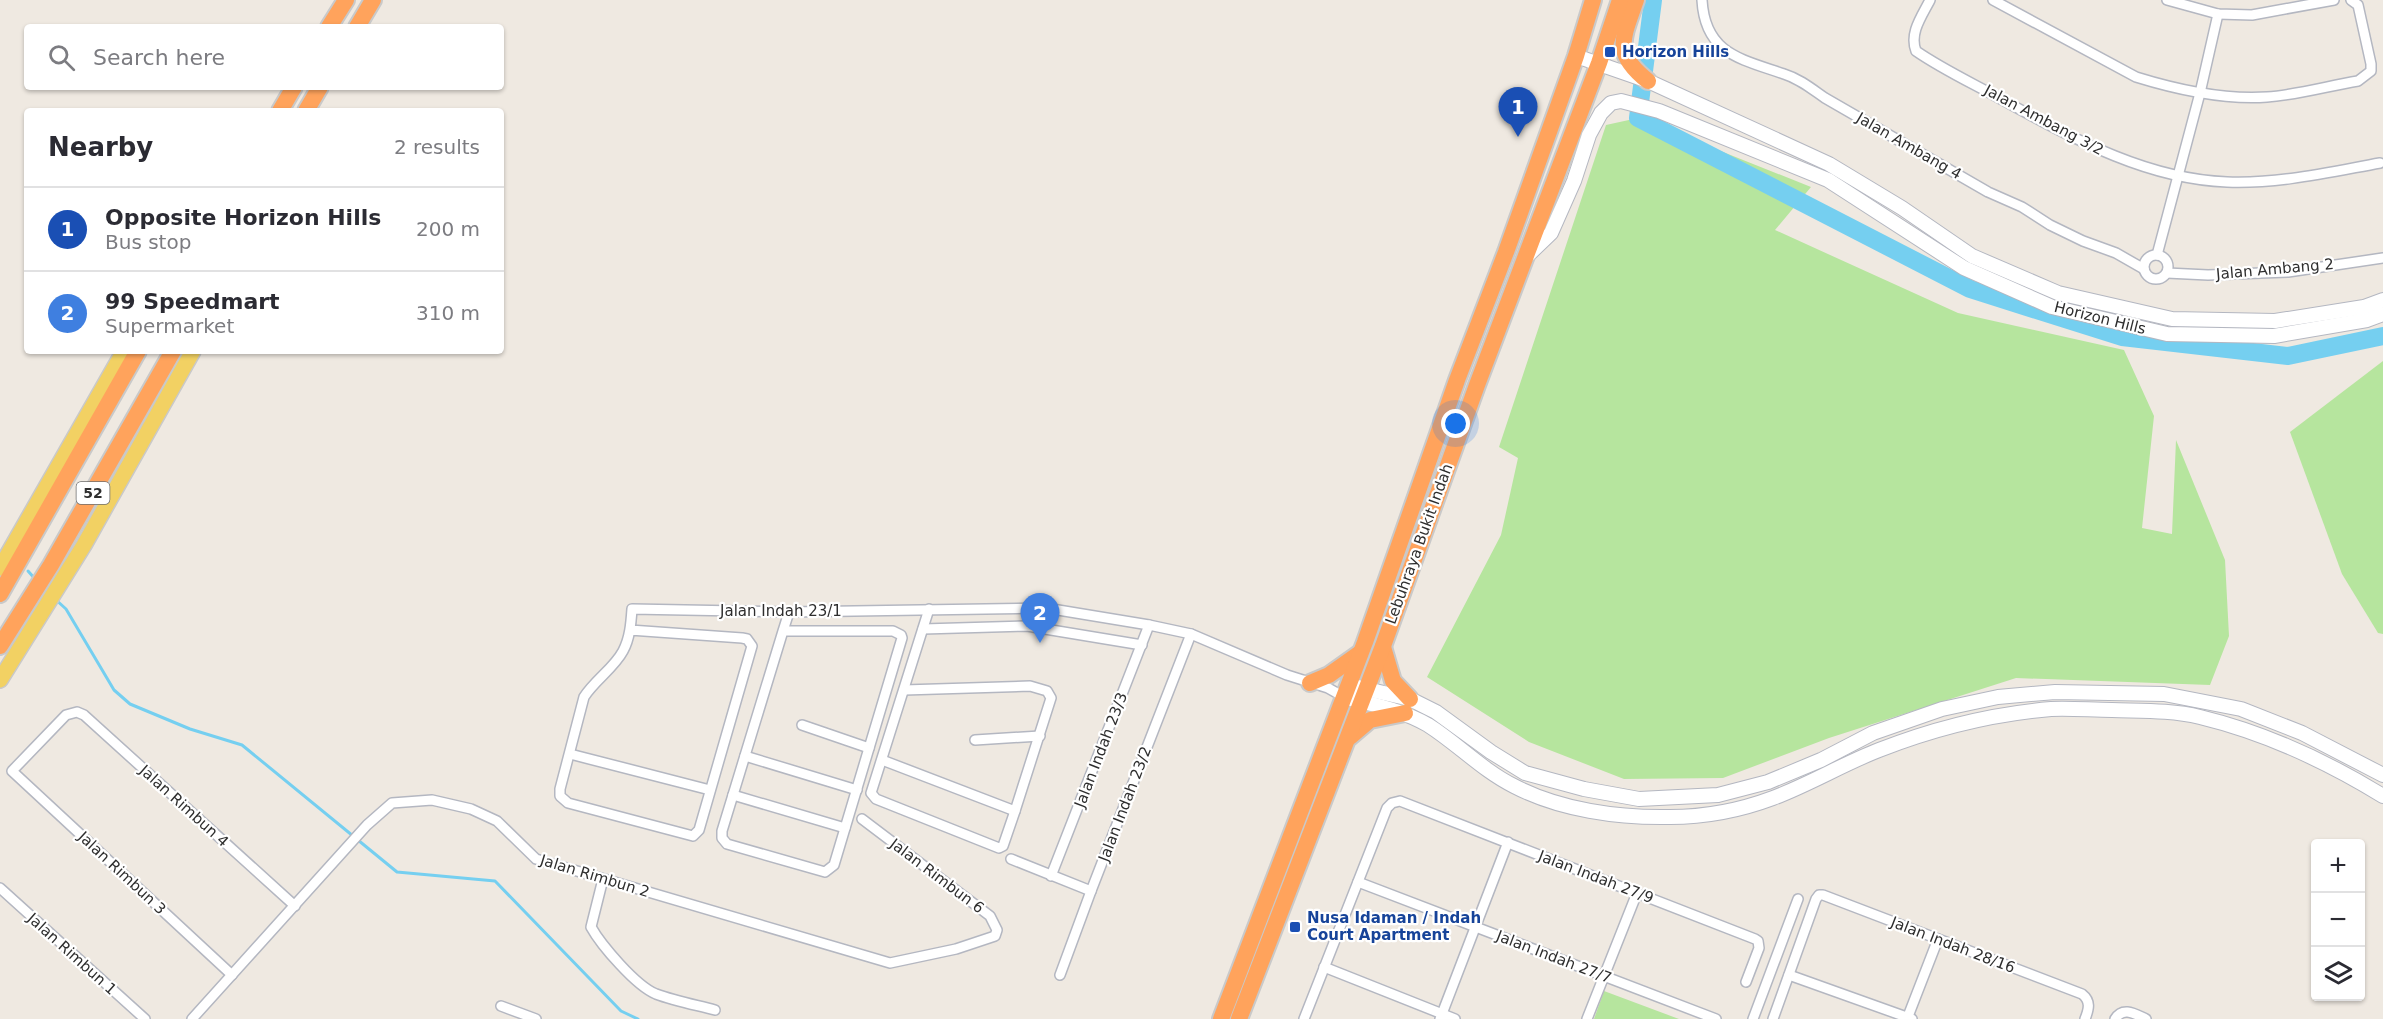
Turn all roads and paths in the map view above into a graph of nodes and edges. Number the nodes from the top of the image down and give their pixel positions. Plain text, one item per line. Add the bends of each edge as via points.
1 (346, 0) edge
2 (373, 0) edge
3 (1593, 0) edge
4 (1620, 0) edge
5 (1636, 0) edge
6 (1702, 0) edge
7 (1930, 0) edge
8 (1993, 0) edge
9 (2167, 0) edge
10 (2334, 0) edge
11 (2352, 0) edge
12 (2218, 14) junction
13 (331, 24) edge
14 (359, 24) edge
15 (1576, 56) junction
16 (1599, 63) junction
17 (1648, 81) junction
18 (318, 90) edge
19 (2200, 93) junction
20 (308, 108) edge
21 (2380, 163) dead end
22 (2177, 175) junction
23 (2157, 255) junction
24 (1525, 258) junction
25 (2383, 258) edge
26 (2144, 269) junction
27 (2167, 273) junction
28 (2383, 300) edge
29 (2383, 314) edge
30 (122, 354) edge
31 (136, 354) edge
32 (171, 354) edge
33 (192, 354) edge
34 (0, 568) edge
35 (0, 594) edge
36 (929, 609) junction
37 (789, 612) junction
38 (1149, 625) junction
39 (923, 629) junction
40 (630, 630) junction
41 (783, 631) junction
42 (1191, 634) junction
43 (4, 640) edge
44 (1142, 645) junction
45 (1383, 646) junction
46 (1360, 653) junction
47 (0, 680) edge
48 (1310, 683) junction
49 (904, 690) junction
50 (1347, 691) junction
51 (1364, 695) junction
52 (1407, 706) junction
53 (71, 713) joint
54 (802, 726) dead end
55 (1040, 736) junction
56 (975, 740) dead end
57 (1344, 744) junction
58 (869, 747) junction
59 (570, 754) junction
60 (745, 756) junction
61 (882, 760) junction
62 (2383, 775) edge
63 (857, 789) junction
64 (710, 790) junction
65 (733, 795) junction
66 (2383, 796) edge
67 (1015, 811) junction
68 (862, 819) dead end
69 (845, 828) junction
70 (1508, 842) junction
71 (1011, 859) dead end
72 (1051, 876) junction
73 (603, 879) junction
74 (1358, 882) junction
75 (0, 888) edge
76 (1090, 891) junction
77 (1637, 893) junction
78 (1798, 899) dead end
79 (295, 906) junction
80 (1475, 927) junction
81 (1938, 939) junction
82 (956, 949) joint
83 (1324, 967) junction
84 (232, 975) junction
85 (1060, 975) dead end
86 (1789, 975) junction
87 (1604, 976) junction
88 (1746, 982) dead end
89 (501, 1006) dead end
90 (715, 1010) dead end
91 (1441, 1016) edge
92 (2117, 1016) edge
93 (1909, 1018) edge
94 (145, 1019) edge
95 (192, 1019) edge
96 (536, 1019) edge
97 (1221, 1019) edge
98 (1239, 1019) edge
99 (1304, 1019) edge
100 (1455, 1019) edge
101 (1587, 1019) edge
102 (1716, 1019) edge
103 (1753, 1019) edge
104 (1773, 1019) edge
105 (2085, 1019) edge
106 (2146, 1019) edge

1 - 13 highway
2 - 14 highway
3 - 15 highway, Lebuhraya Bukit Indah
4 - 16 highway, Lebuhraya Bukit Indah
5 - 17 highway via 1624,35 1624,51 1633,69
6 - 26 street, Jalan Ambang 4 via 1706,26 1725,51 1803,82 1988,192
7 - 22 street, Jalan Ambang 3/2 via 1913,35 1916,51 2079,141
8 - 19 street via 2125,72
9 - 12 street
10 - 12 street via 2252,15
11 - 19 street via 2358,4 2371,64 2365,77 2268,97
12 - 19 street
15 - 16 main road, Horizon Hills
15 - 46 highway, Lebuhraya Bukit Indah
16 - 17 main road, Horizon Hills
16 - 24 highway, Lebuhraya Bukit Indah
17 - 28 main road, Horizon Hills via 1829,164 1972,256 2058,292 2172,319 2275,321 2364,307
18 - 20 highway
19 - 22 street
21 - 22 street, Jalan Ambang 3/2 via 2281,180 2227,182
22 - 23 street
23 - 26 street via 2147,259
23 - 27 street via 2167,261
24 - 29 main road, Horizon Hills via 1551,232 1600,113 1621,101 1659,111 1828,180 1964,268 2052,307 2167,334 2274,336
24 - 45 highway, Lebuhraya Bukit Indah
25 - 27 street, Jalan Ambang 2 via 2288,272
26 - 27 street via 2154,279
30 - 34 main road
31 - 35 highway, 52
32 - 43 highway, 52 via 51,566
33 - 47 main road via 84,544
36 - 37 street, Jalan Indah 23/1
36 - 38 street, Jalan Indah 23/1 via 1046,608
36 - 39 street
37 - 40 street, Jalan Indah 23/1 via 632,609
37 - 41 street
38 - 42 street, Jalan Indah 23/1
38 - 44 street, Jalan Indah 23/3
39 - 44 street via 1028,626
39 - 49 street
40 - 59 street via 624,650 584,698
40 - 64 street via 742,638 751,643
41 - 58 street via 901,634
41 - 60 street
42 - 48 street, Jalan Indah 23/1
42 - 76 street, Jalan Indah 23/2
44 - 72 street, Jalan Indah 23/3
45 - 51 highway, Lebuhraya Bukit Indah
45 - 52 highway via 1393,681
46 - 48 highway
46 - 50 highway, Lebuhraya Bukit Indah
48 - 50 street, Jalan Indah 23/1
49 - 55 street via 1041,688 1051,698
49 - 61 street
50 - 51 main road
50 - 97 highway, Lebuhraya Bukit Indah
51 - 52 main road
51 - 57 highway, Lebuhraya Bukit Indah
52 - 57 highway via 1370,720
52 - 62 main road via 1436,712 1526,773 1639,799 1718,795 1768,782 1873,733 1942,710 1998,697 2055,692 2164,694 2241,710 2302,732
52 - 66 main road via 1482,768 1516,788 1572,807 1609,813 1670,817 1721,813 1772,799 1878,750 1949,725 2054,709 2163,711 2198,716 2299,750
53 - 79 street, Jalan Rimbun 4 via 84,715
53 - 84 street, Jalan Rimbun 3 via 12,771
54 - 58 street
55 - 56 street
55 - 67 street
57 - 98 highway, Lebuhraya Bukit Indah
58 - 63 street
59 - 64 street
59 - 64 street via 560,789 563,800 690,835 699,830
60 - 63 street
60 - 65 street
61 - 67 street
61 - 67 street via 871,793 876,800 999,848
63 - 69 street
65 - 69 street
65 - 69 street via 722,831 724,842 773,858 825,872 834,865
68 - 82 street, Jalan Rimbun 6 via 990,916 997,930 995,936
70 - 74 street, Jalan Indah 27/9 via 1408,803 1392,803
70 - 77 street, Jalan Indah 27/9
70 - 80 street
71 - 72 street
72 - 76 street
73 - 79 street, Jalan Rimbun 2 via 536,859 496,821 471,809 432,800 392,803 367,825
73 - 82 street, Jalan Rimbun 2 via 890,963
73 - 90 street via 591,927 600,942 642,986
74 - 80 street, Jalan Indah 27/7
74 - 83 street
75 - 94 street, Jalan Rimbun 1
76 - 85 street, Jalan Indah 23/2
77 - 87 street
77 - 88 street, Jalan Indah 27/9 via 1758,941
78 - 103 street
79 - 84 street, Jalan Rimbun 2
80 - 87 street, Jalan Indah 27/7
80 - 91 street
81 - 86 street, Jalan Indah 28/16 via 1819,895
81 - 93 street
81 - 105 street, Jalan Indah 28/16 via 2087,998
83 - 91 street
83 - 99 street
84 - 95 street, Jalan Rimbun 2
86 - 93 street
86 - 104 street
87 - 101 street
87 - 102 street, Jalan Indah 27/7
89 - 96 street
91 - 100 street
92 - 106 street via 2129,1012

